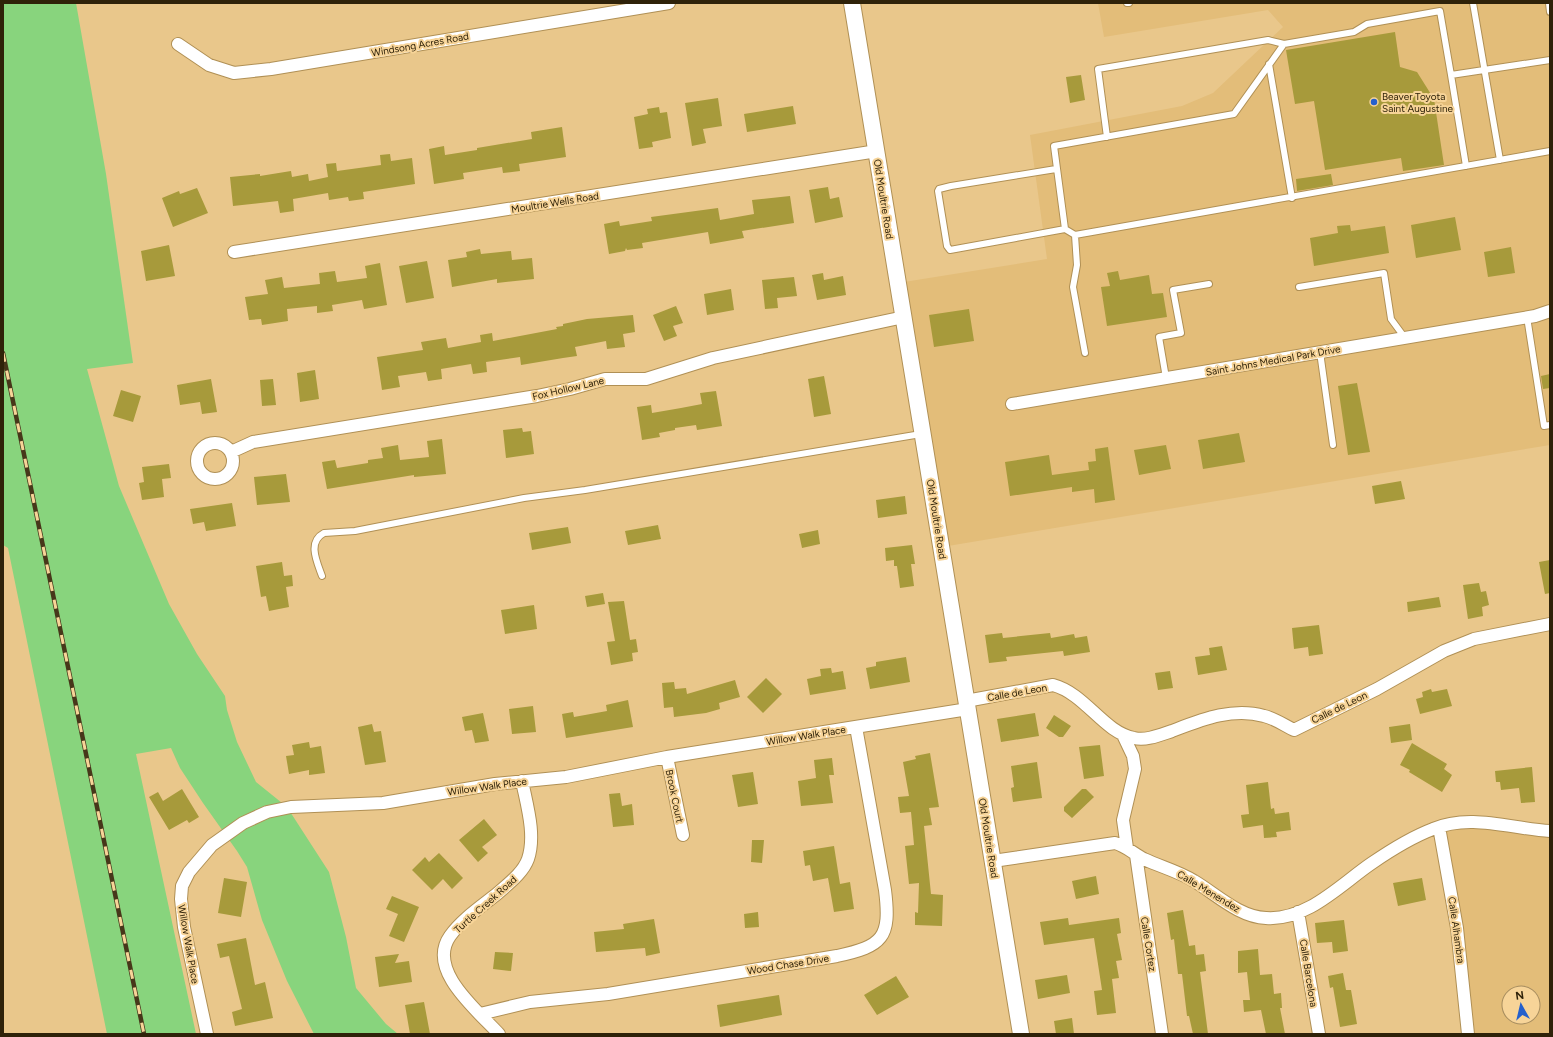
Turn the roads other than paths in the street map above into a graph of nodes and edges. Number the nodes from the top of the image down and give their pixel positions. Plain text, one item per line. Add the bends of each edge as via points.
1 (669, 3) edge
2 (852, 3) edge
3 (1473, 3) edge
4 (1549, 3) edge
5 (1550, 12) edge
6 (178, 44) dead end
7 (1284, 44) junction
8 (1550, 60) edge
9 (1269, 64) junction
10 (1485, 70) junction
11 (1451, 75) junction
12 (1107, 136) junction
13 (876, 151) junction
14 (1550, 151) edge
15 (1500, 160) junction
16 (1466, 166) junction
17 (1056, 168) junction
18 (1292, 198) junction
19 (1066, 229) junction
20 (1075, 235) junction
21 (234, 252) dead end
22 (1209, 284) dead end
23 (1299, 287) dead end
24 (1550, 311) edge
25 (1550, 316) edge
26 (904, 317) junction
27 (1531, 317) junction
28 (1405, 338) junction
29 (1320, 352) junction
30 (1085, 353) dead end
31 (1166, 378) junction
32 (1012, 404) dead end
33 (1550, 425) edge
34 (923, 434) junction
35 (1333, 445) dead end
36 (231, 452) dead end
37 (322, 576) dead end
38 (1550, 624) edge
39 (967, 705) junction
40 (856, 727) junction
41 (1123, 735) junction
42 (667, 757) junction
43 (522, 781) junction
44 (1439, 827) junction
45 (1550, 831) edge
46 (683, 835) dead end
47 (1131, 852) junction
48 (993, 861) junction
49 (1298, 912) junction
50 (480, 1014) junction
51 (207, 1034) edge
52 (498, 1034) edge
53 (1021, 1034) edge
54 (1162, 1034) edge
55 (1318, 1034) edge
56 (1468, 1034) edge

1 - 6 street, Windsong Acres Road via 234,73 209,65
2 - 13 main road, Old Moultrie Road
3 - 10 lane
4 - 5 lane
7 - 9 lane
7 - 11 lane via 1354,32 1366,24 1440,11
7 - 12 lane via 1268,40 1098,69
8 - 10 lane
9 - 12 lane via 1234,114
9 - 18 lane
10 - 11 lane
10 - 15 lane
11 - 16 lane
12 - 17 lane via 1054,146
13 - 21 street, Moultrie Wells Road
13 - 26 main road, Old Moultrie Road
14 - 15 lane
15 - 16 lane
16 - 18 lane
17 - 19 lane
17 - 19 lane via 939,189 947,246 950,250
18 - 20 lane
19 - 20 lane
20 - 30 lane via 1077,265 1072,287
22 - 31 lane via 1173,290 1180,333 1159,337
23 - 28 lane via 1384,273 1391,319
24 - 27 street, Saint Johns Medical Park Drive
25 - 27 street, Saint Johns Medical Park Drive
26 - 34 main road, Old Moultrie Road
26 - 36 street, Fox Hollow Lane via 713,358 646,379 605,379 537,396 253,442
27 - 28 street, Saint Johns Medical Park Drive
27 - 33 lane via 1544,426
28 - 29 street, Saint Johns Medical Park Drive
29 - 31 street, Saint Johns Medical Park Drive
29 - 35 lane
31 - 32 street, Saint Johns Medical Park Drive
34 - 37 lane via 524,498 355,531 324,533 314,547
34 - 39 main road, Old Moultrie Road
38 - 41 street, Calle de Leon via 1474,639 1444,651 1294,730 1265,716 1235,712 1143,739
39 - 40 street, Willow Walk Place
39 - 41 street, Calle de Leon via 1053,685 1062,688 1094,710 1111,728
39 - 48 main road, Old Moultrie Road
40 - 42 street, Willow Walk Place
40 - 50 street, Wood Chase Drive via 888,911 882,937 864,950 837,956 608,994 530,1002
41 - 47 street, Calle de Leon via 1133,756 1135,770 1123,820
42 - 43 street, Willow Walk Place via 594,773
42 - 46 street, Brook Court
43 - 50 street, Turtle Creek Road via 531,829 528,860 521,872 450,936 444,950 444,961 452,981
43 - 51 street, Willow Walk Place via 383,803 291,807 267,812 224,835 189,872 182,886 184,927
44 - 45 street, Calle Menendez via 1475,822
44 - 49 street, Calle Menendez via 1402,844 1371,863 1333,892
44 - 56 street, Calle Alhambra via 1458,935
47 - 48 street, Calle Menendez via 1122,845 1109,843
47 - 49 street, Calle Menendez via 1172,869 1219,898 1261,918 1283,917
47 - 54 street, Calle Cortez
48 - 53 main road, Old Moultrie Road
49 - 55 street, Calle Barcelona
50 - 52 street, Turtle Creek Road

